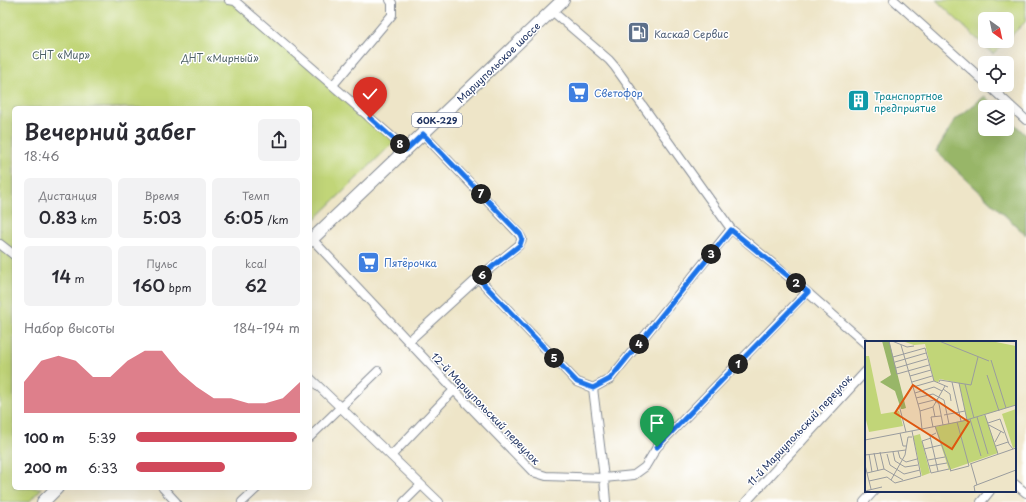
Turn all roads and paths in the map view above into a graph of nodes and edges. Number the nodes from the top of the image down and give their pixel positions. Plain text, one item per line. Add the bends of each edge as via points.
1 (229, 0) edge
2 (390, 0) edge
3 (563, 0) edge
4 (894, 0) edge
5 (552, 11) junction
6 (978, 76) edge
7 (333, 86) junction
8 (996, 92) edge
9 (1026, 120) edge
10 (423, 134) junction
11 (406, 150) junction
12 (731, 230) junction
13 (312, 239) edge
14 (312, 241) edge
15 (0, 244) edge
16 (12, 254) edge
17 (478, 278) junction
18 (808, 292) junction
19 (408, 341) junction
20 (865, 343) edge
21 (378, 371) dead end
22 (865, 372) edge
23 (312, 380) edge
24 (593, 388) junction
25 (454, 390) junction
26 (340, 407) junction
27 (312, 435) edge
28 (391, 456) junction
29 (604, 478) junction
30 (421, 485) junction
31 (1016, 485) edge
32 (56, 490) edge
33 (165, 490) edge
34 (255, 490) edge
35 (873, 492) edge
36 (989, 492) edge
37 (1026, 493) edge
38 (48, 500) edge
39 (176, 502) edge
40 (242, 502) edge
41 (404, 502) edge
42 (439, 502) edge
43 (606, 502) edge
44 (746, 502) edge
45 (864, 502) edge
46 (981, 502) edge

1 - 7 street via 235,1
2 - 7 street via 392,15
3 - 5 main road, Мариупольское шоссе / 60К-229
4 - 6 street
5 - 10 main road, Мариупольское шоссе / 60К-229
5 - 12 street via 615,67
7 - 11 street
8 - 9 street
10 - 11 main road, Мариупольское шоссе / 60К-229
10 - 17 street via 522,239 520,245
11 - 13 main road, Мариупольское шоссе / 60К-229
12 - 18 street
12 - 24 street via 610,379
14 - 19 street, 12-й Мариупольский переулок
15 - 16 street
17 - 19 street
17 - 24 street via 577,382
18 - 20 street
18 - 29 street, 12-й Мариупольский переулок via 657,447 645,466 634,475
19 - 25 street, 12-й Мариупольский переулок
21 - 26 street
22 - 44 street, 11-й Мариупольский переулок
23 - 26 street
24 - 29 street
25 - 28 street
25 - 29 street, 12-й Мариупольский переулок via 533,472 546,476
26 - 27 street
26 - 28 street
28 - 30 street
29 - 43 street
30 - 41 street
30 - 42 street
31 - 37 street
32 - 38 main road
33 - 39 street
34 - 40 street
35 - 45 street
36 - 46 street

